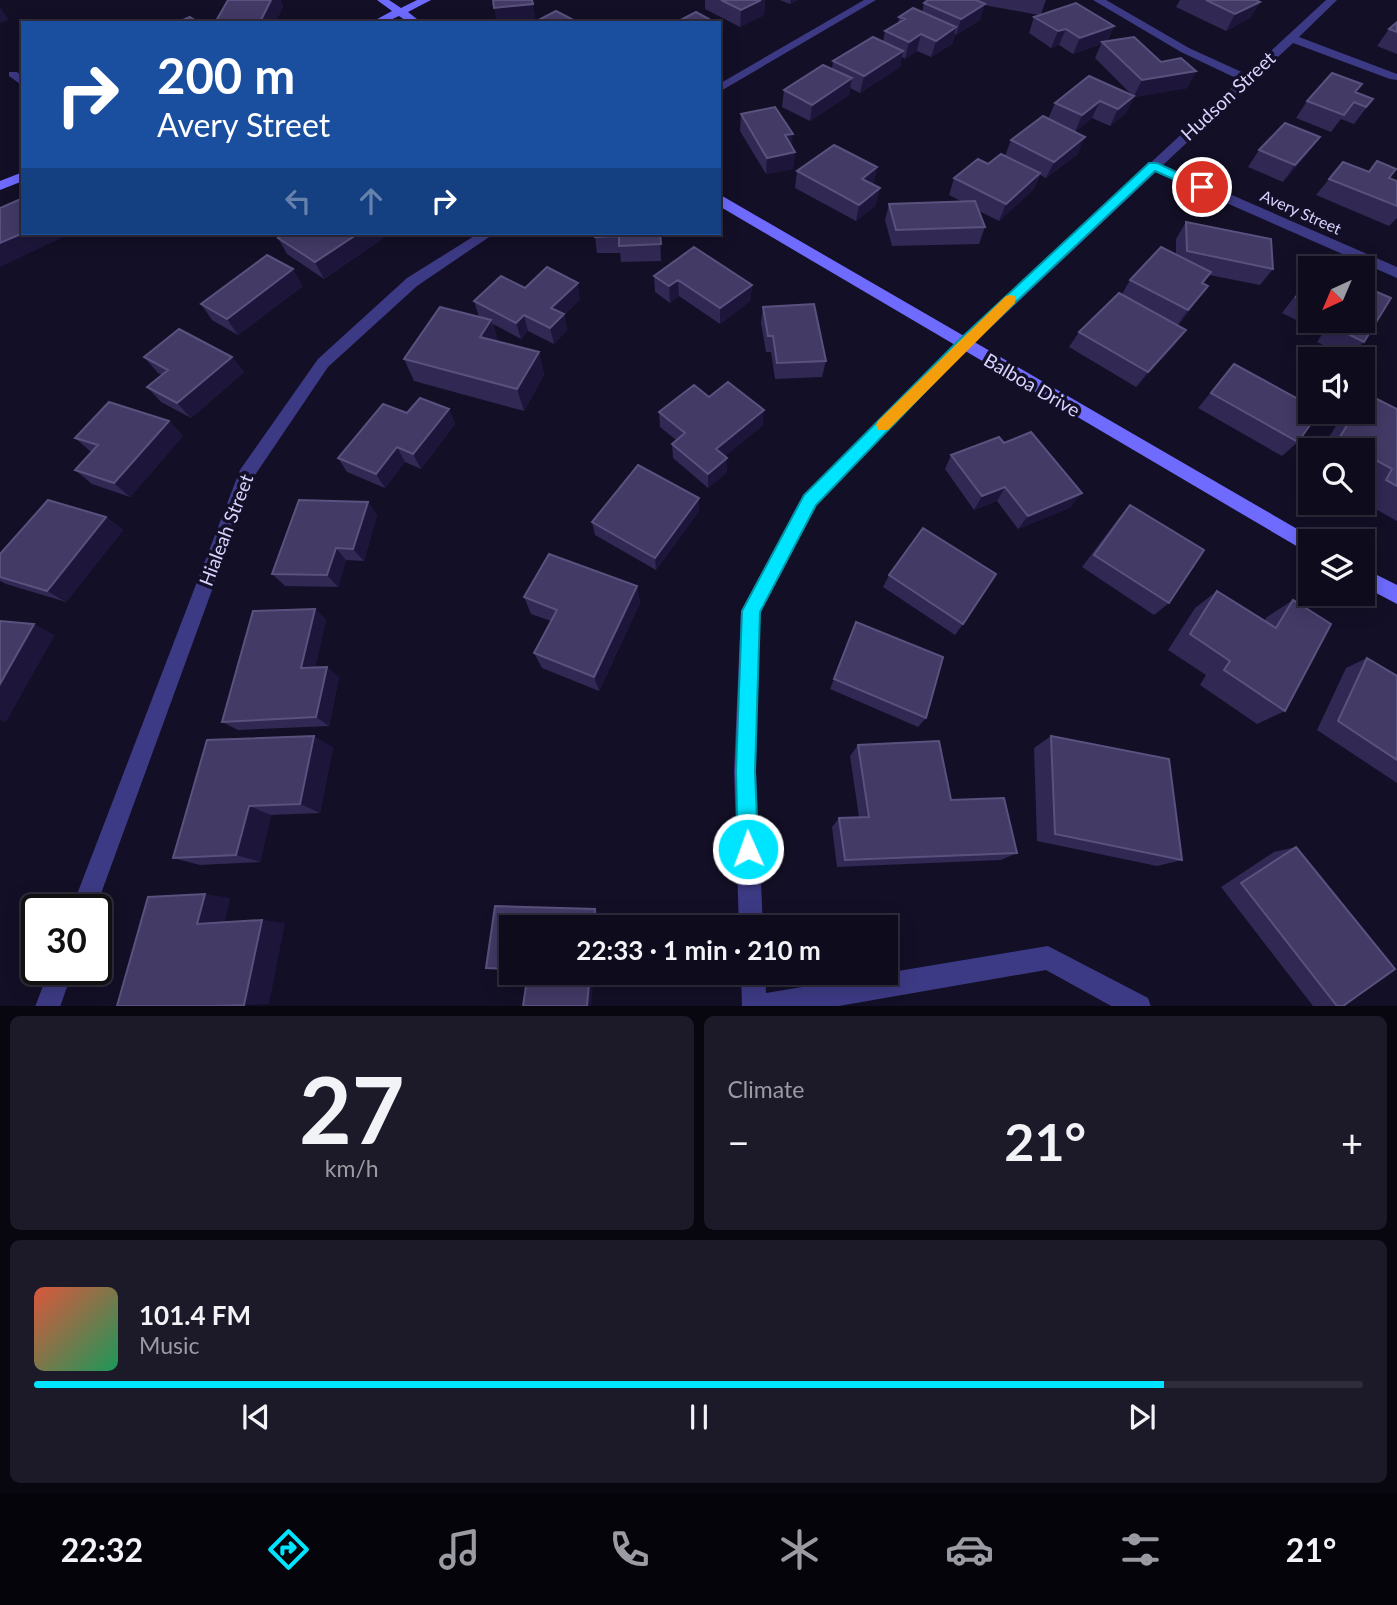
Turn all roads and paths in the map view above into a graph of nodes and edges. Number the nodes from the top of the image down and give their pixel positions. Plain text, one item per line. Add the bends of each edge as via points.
1 (382, 0) edge
2 (426, 0) edge
3 (871, 0) edge
4 (1098, 0) edge
5 (1332, 0) edge
6 (399, 12) junction
7 (379, 21) edge
8 (414, 21) edge
9 (1291, 38) junction
10 (13, 74) dead end
11 (1394, 77) dead end
12 (1248, 79) junction
13 (21, 81) edge
14 (721, 88) edge
15 (1153, 166) junction
16 (21, 177) edge
17 (0, 186) edge
18 (721, 201) edge
19 (485, 235) edge
20 (1397, 273) edge
21 (962, 345) junction
22 (1298, 538) edge
23 (1375, 583) edge
24 (1397, 595) edge
25 (89, 894) edge
26 (751, 915) edge
27 (55, 985) edge
28 (754, 985) edge
29 (47, 1006) edge
30 (756, 1006) edge
31 (1139, 1006) edge

1 - 6 street
2 - 6 street
3 - 14 street
4 - 12 street via 1185,50
5 - 9 street, Hudson Street
6 - 7 street
6 - 8 street
9 - 11 street
9 - 12 street, Hudson Street
10 - 13 street
12 - 15 street, Hudson Street
15 - 20 street, Avery Street
15 - 21 street, Hudson Street
16 - 17 street
18 - 21 street, Balboa Drive
19 - 25 street, Hialeah Street via 412,282 323,363 246,475
21 - 22 street, Balboa Drive
21 - 26 street, Hudson Street via 810,500 751,611 745,771
23 - 24 street
27 - 29 street
28 - 30 street
30 - 31 street via 1048,958

